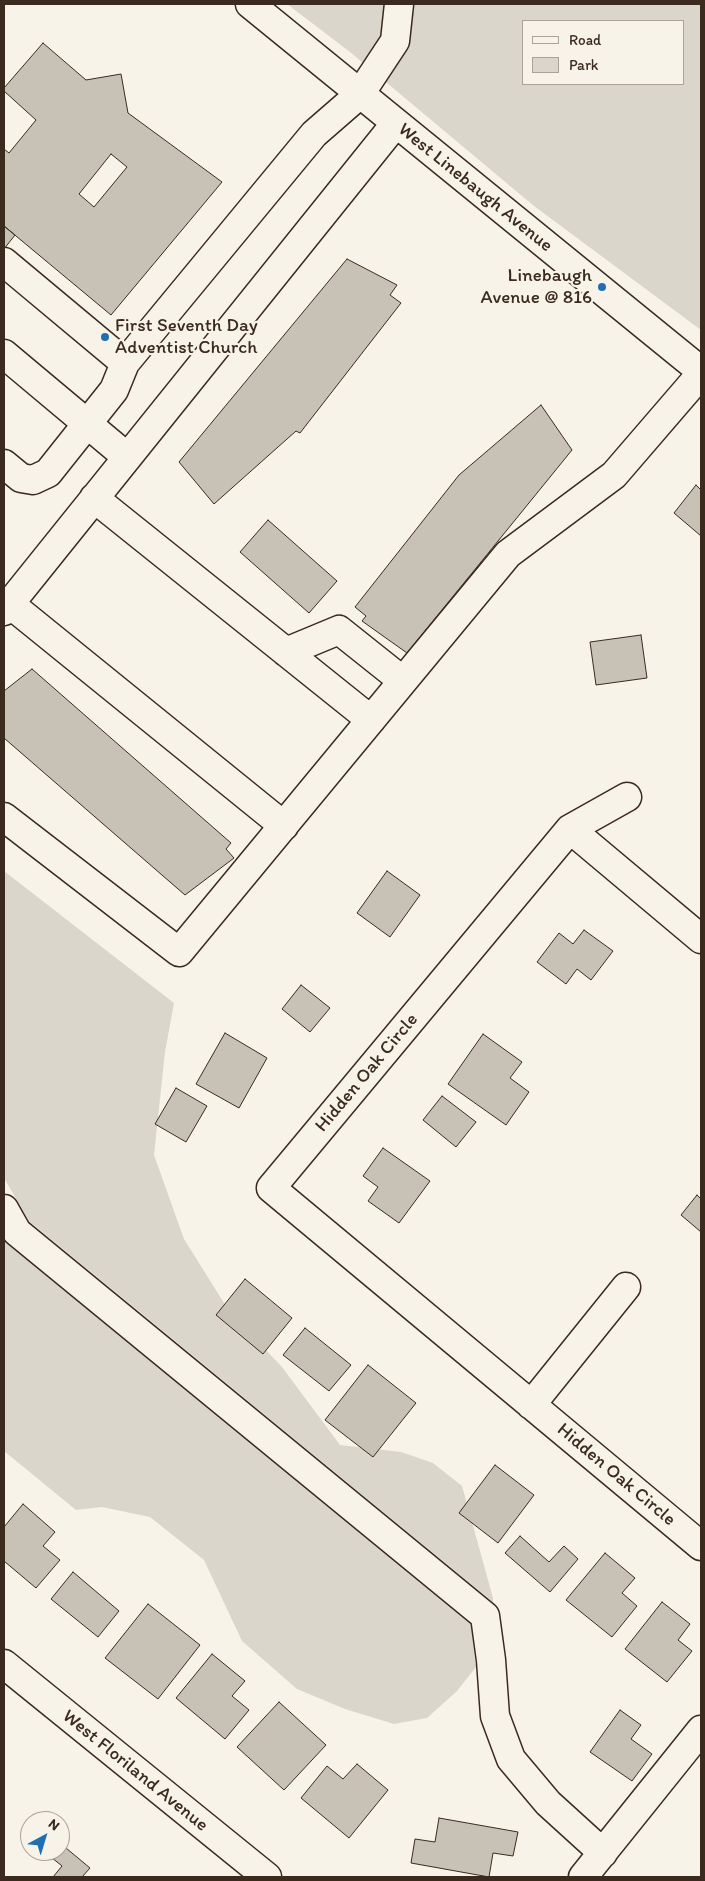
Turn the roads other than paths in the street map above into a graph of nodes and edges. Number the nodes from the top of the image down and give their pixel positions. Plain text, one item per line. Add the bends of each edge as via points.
1 (250, 4) edge
2 (399, 4) edge
3 (360, 94) junction
4 (396, 123) junction
5 (4, 262) edge
6 (4, 354) edge
7 (125, 363) junction
8 (701, 372) edge
9 (87, 424) junction
10 (128, 457) junction
11 (4, 464) edge
12 (94, 498) junction
13 (7, 607) edge
14 (286, 652) junction
15 (403, 681) junction
16 (371, 720) junction
17 (627, 797) dead end
18 (4, 817) edge
19 (284, 826) junction
20 (570, 829) junction
21 (701, 939) edge
22 (4, 1209) edge
23 (626, 1287) dead end
24 (531, 1405) junction
25 (701, 1546) edge
26 (4, 1664) edge
27 (701, 1730) edge
28 (603, 1853) junction
29 (267, 1877) edge
30 (583, 1877) edge

1 - 3 street, West Linebaugh Avenue
2 - 3 street via 395,41
3 - 4 street, West Linebaugh Avenue
3 - 7 street via 314,134
4 - 8 street, West Linebaugh Avenue
4 - 10 street
5 - 7 street
6 - 9 street
7 - 9 street via 114,390
8 - 15 street via 614,475 508,554
9 - 10 street
9 - 11 street via 48,473 33,480 21,478
10 - 12 street
12 - 13 street
12 - 14 street
13 - 19 street
14 - 15 street via 339,630
14 - 16 street
15 - 16 street
16 - 19 street
17 - 20 street
18 - 19 street via 179,952
20 - 21 street
20 - 24 street, Hidden Oak Circle via 271,1188
22 - 28 street via 17,1232 485,1616 495,1716 511,1759 548,1803
23 - 24 street
24 - 25 street, Hidden Oak Circle
26 - 29 street, West Floriland Avenue
27 - 28 street
28 - 30 street

